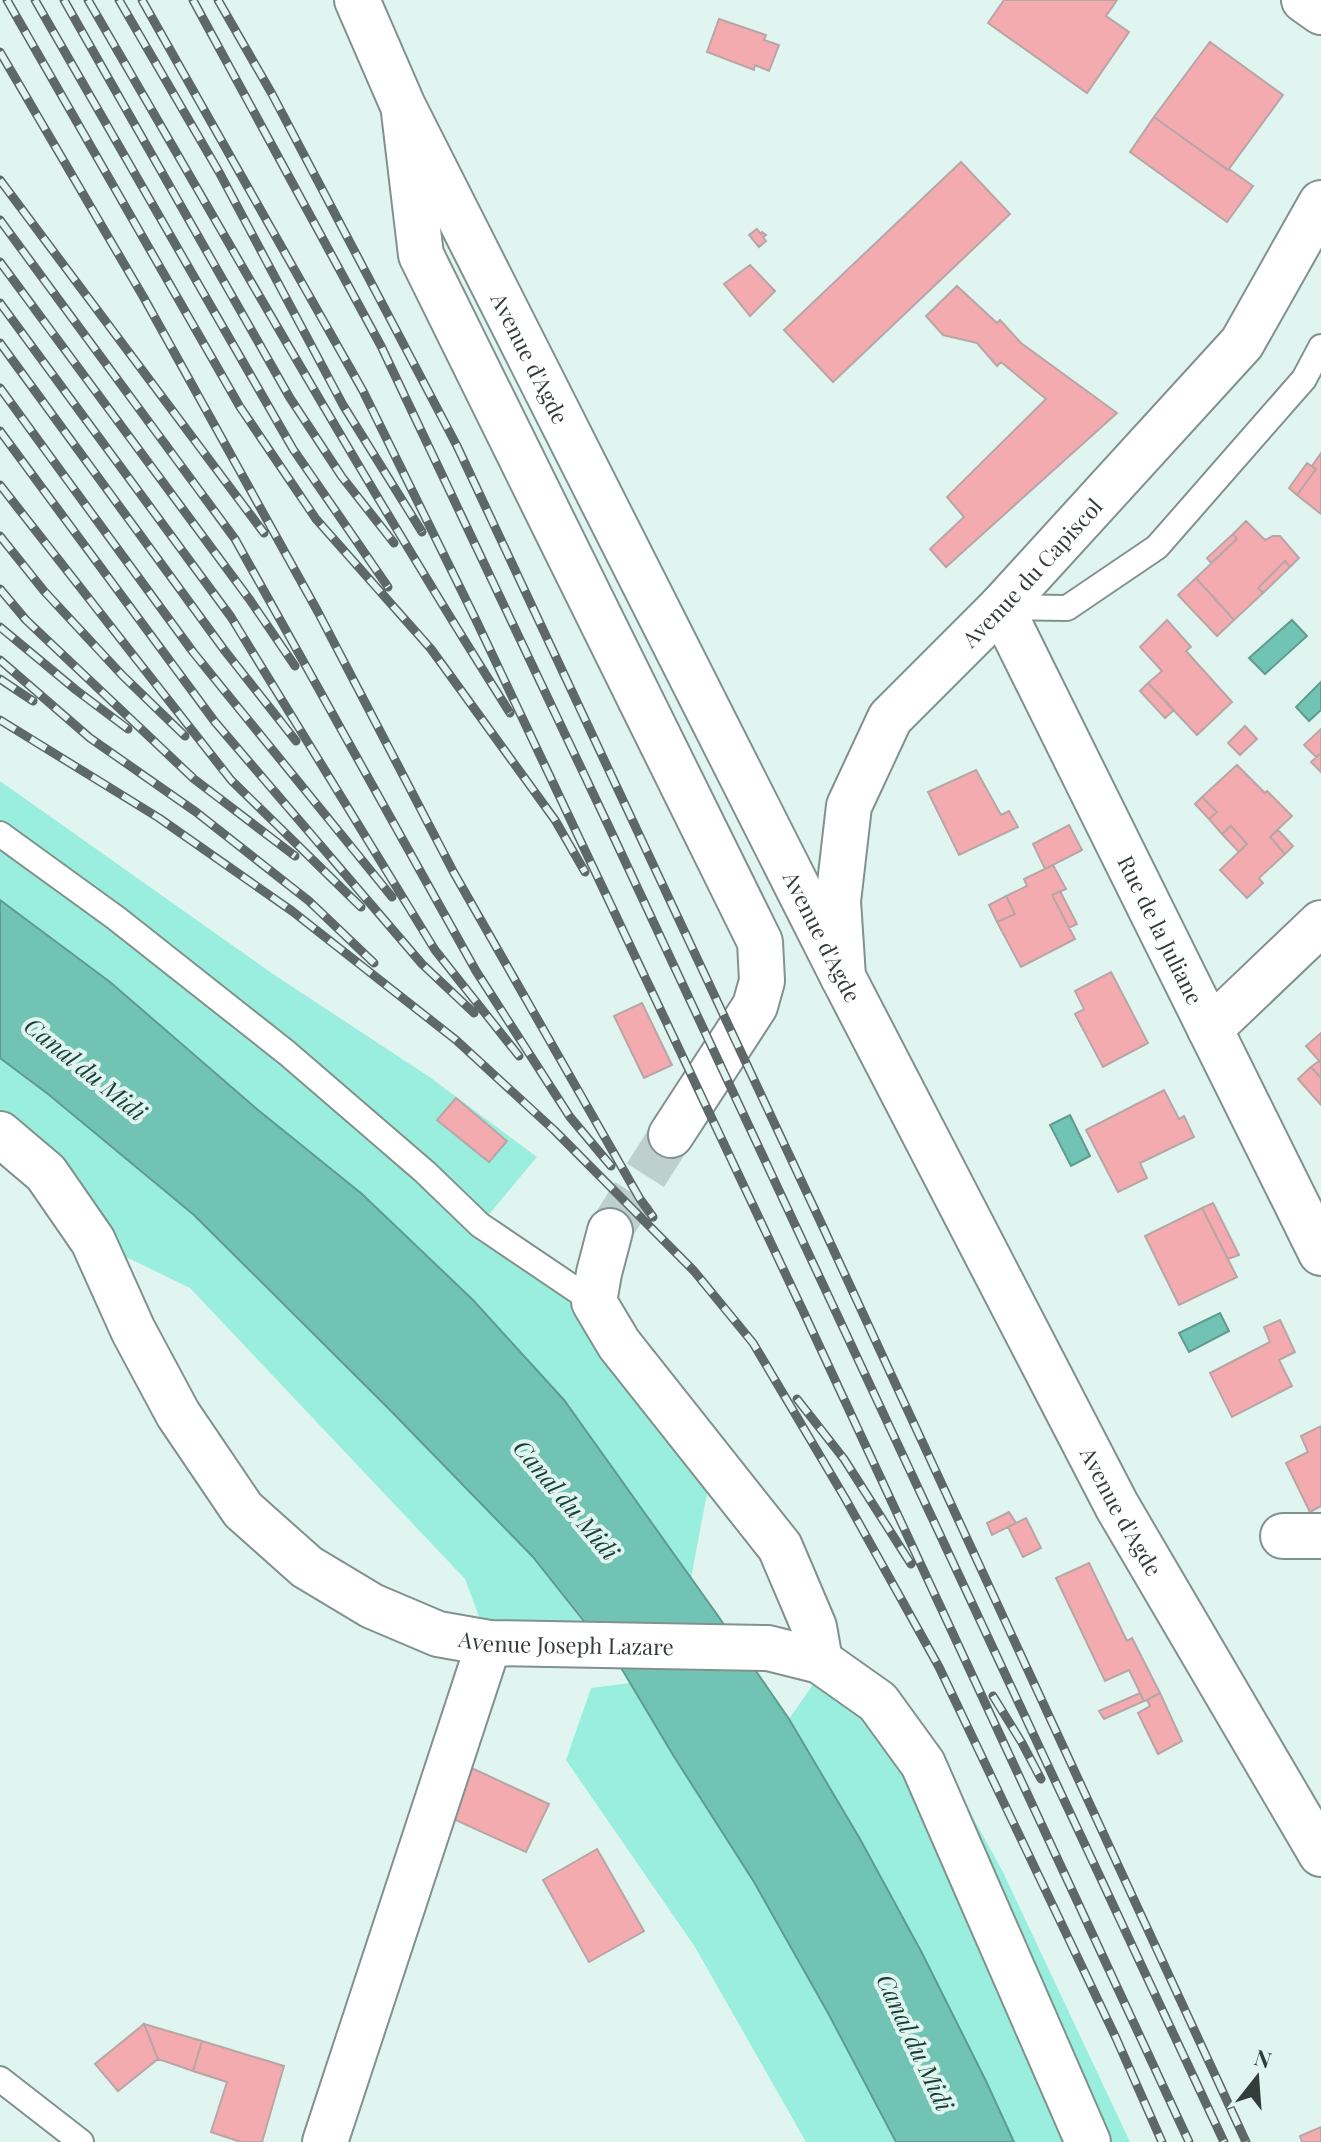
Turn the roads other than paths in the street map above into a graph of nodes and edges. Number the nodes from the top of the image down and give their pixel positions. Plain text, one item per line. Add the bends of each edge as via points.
1 (357, 0) edge
2 (1304, 0) edge
3 (1321, 12) edge
4 (403, 106) junction
5 (1321, 203) edge
6 (1321, 347) edge
7 (1001, 607) junction
8 (0, 834) edge
9 (1321, 923) edge
10 (843, 977) junction
11 (1210, 1029) junction
12 (0, 1134) edge
13 (671, 1135) tunnel mouth
14 (610, 1231) tunnel mouth
15 (1321, 1253) edge
16 (594, 1302) junction
17 (489, 1643) junction
18 (820, 1661) junction
19 (1321, 1854) edge
20 (0, 2079) edge
21 (81, 2142) edge
22 (325, 2142) edge
23 (1088, 2142) edge

1 - 4 street, Avenue d'Agde
2 - 3 street
4 - 10 street, Avenue d'Agde
4 - 13 street via 421,255 760,942 762,981 755,1006
5 - 7 street, Avenue du Capiscol via 1242,343
6 - 7 lane via 1304,379 1157,547 1067,608
7 - 10 street, Avenue du Capiscol via 890,718 849,806 838,901
7 - 11 street, Rue de la Juliane
8 - 16 lane via 287,1053 480,1225
9 - 11 street
10 - 19 street, Avenue d'Agde via 1117,1506
11 - 15 street, Rue de la Juliane
12 - 17 street, Avenue Joseph Lazare via 46,1173 93,1241 178,1414 243,1510 307,1567 372,1606 438,1634
14 - 16 street
16 - 18 street via 619,1344 780,1547 814,1627
17 - 18 street, Avenue Joseph Lazare via 768,1648
17 - 22 street
18 - 23 street, Avenue Joseph Lazare via 878,1702 923,1764
20 - 21 lane

